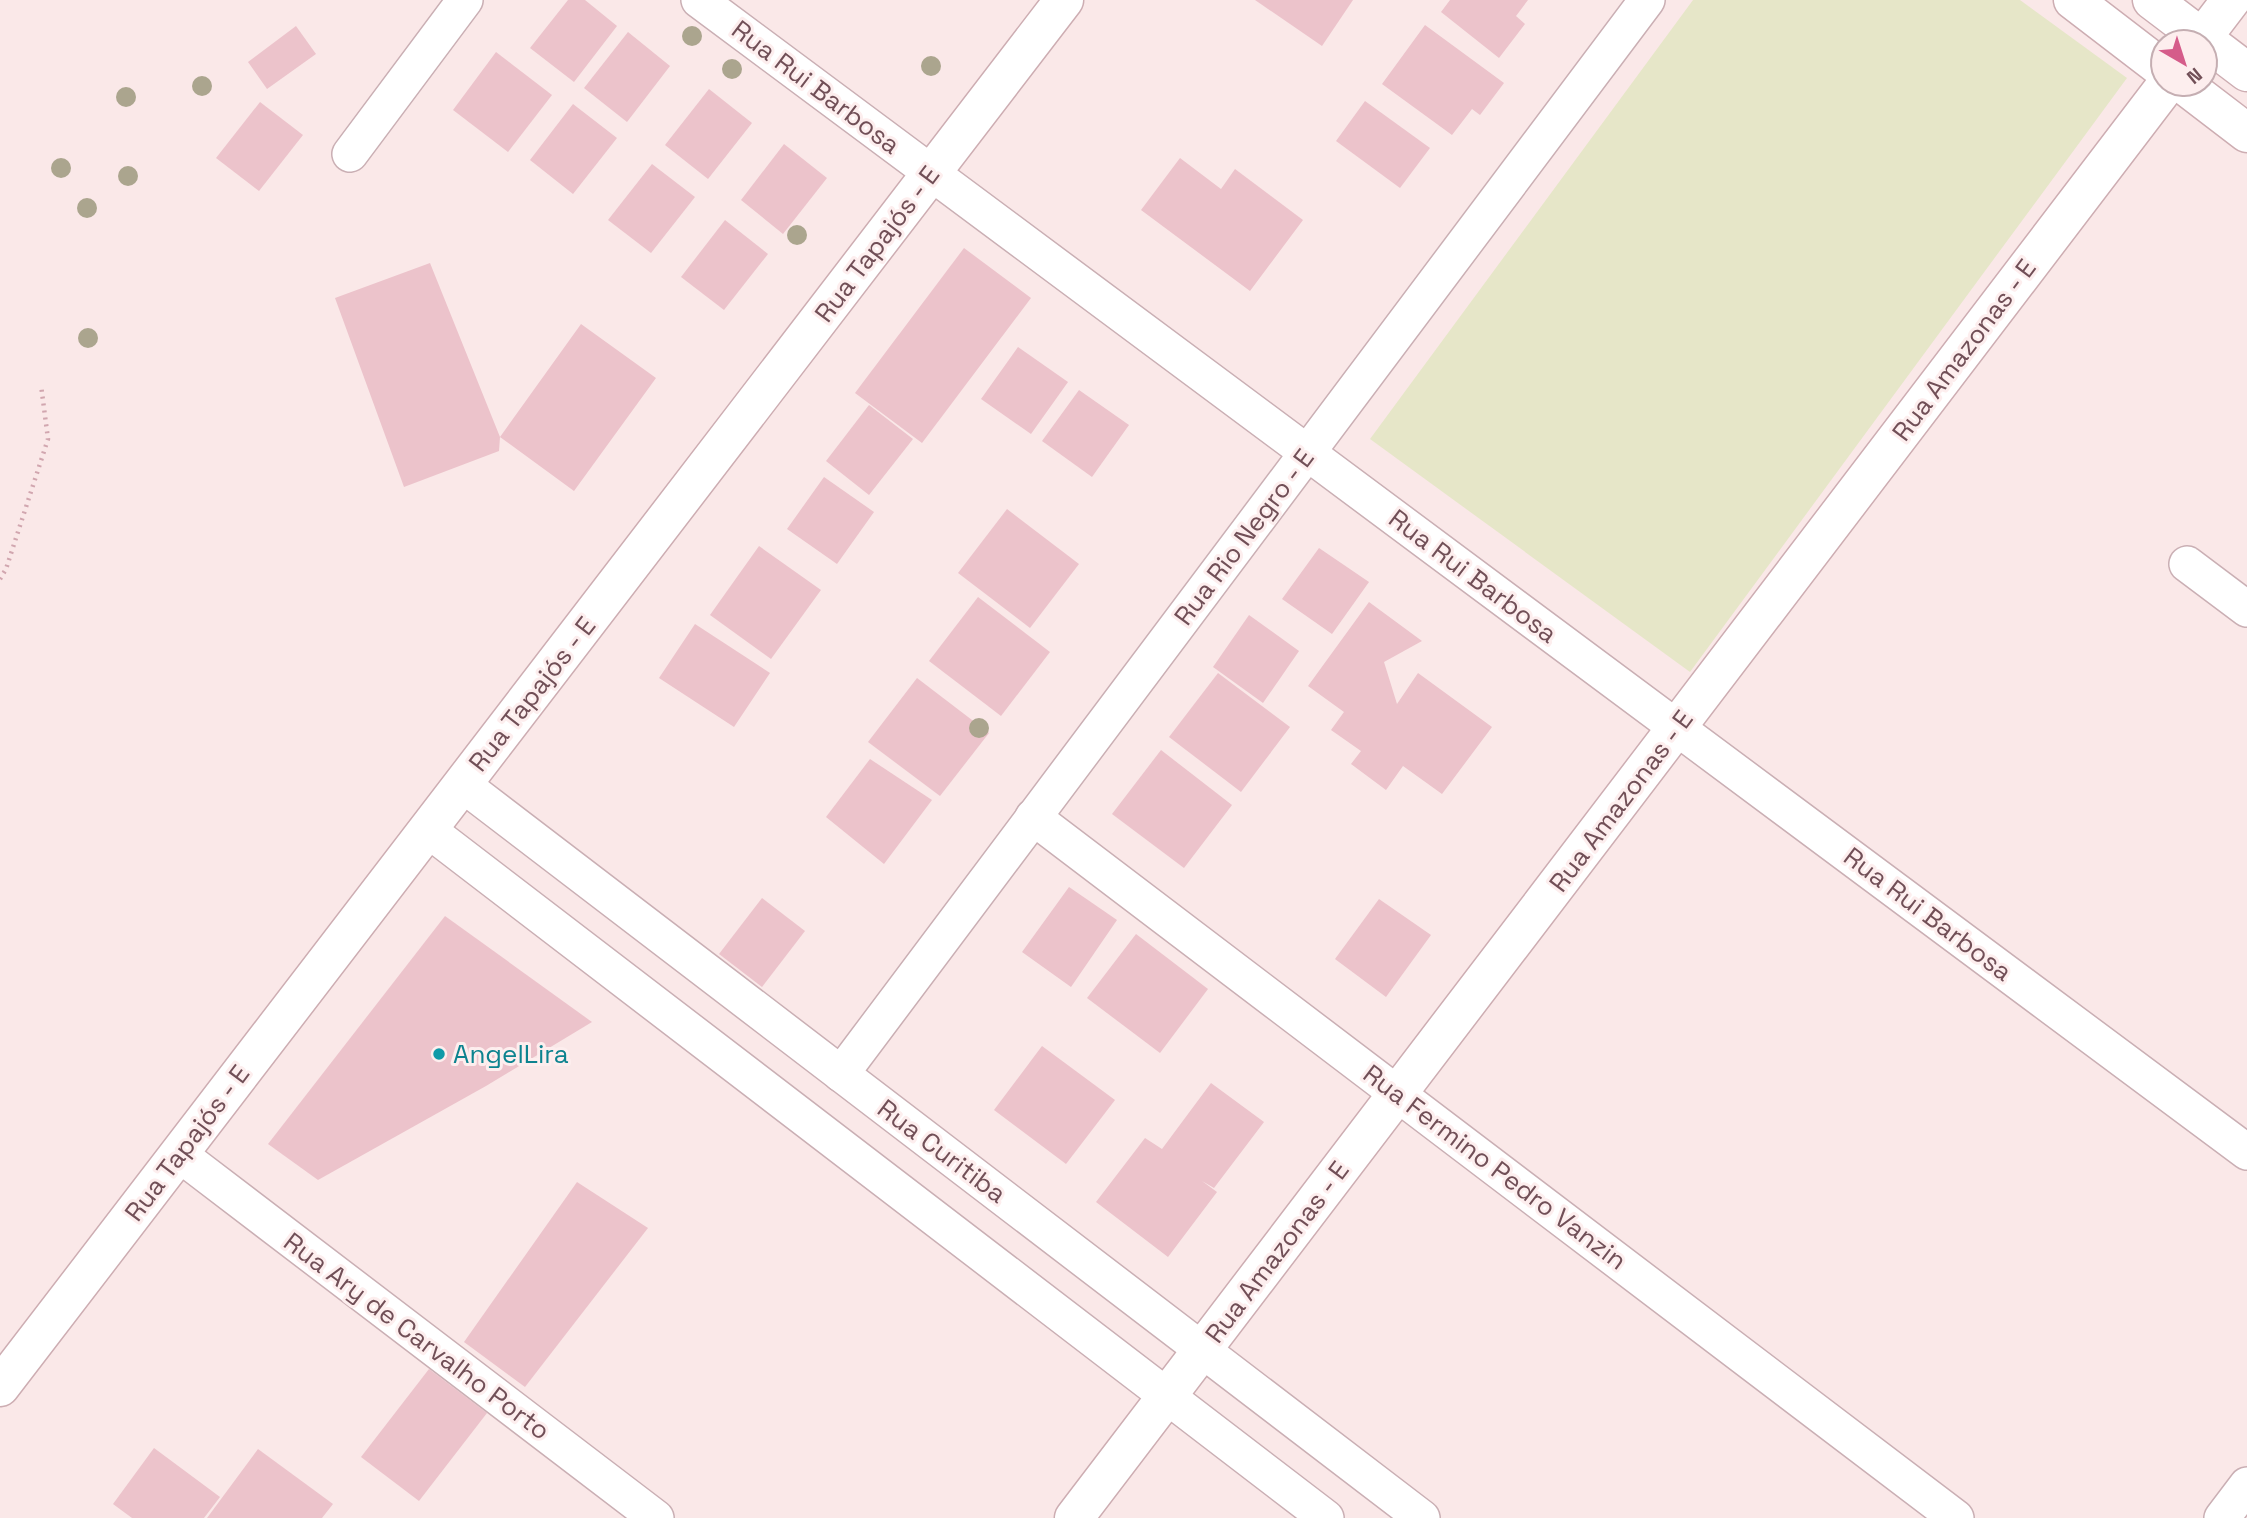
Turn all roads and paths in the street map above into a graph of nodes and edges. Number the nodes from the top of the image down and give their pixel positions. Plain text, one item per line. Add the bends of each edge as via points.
1 (465, 0) edge
2 (699, 0) edge
3 (1064, 0) edge
4 (1647, 0) edge
5 (2073, 0) edge
6 (2152, 0) edge
7 (2231, 0) edge
8 (2186, 28) edge
9 (2210, 28) edge
10 (2219, 53) edge
11 (2149, 58) edge
12 (2247, 72) edge
13 (2155, 98) edge
14 (2201, 98) edge
15 (2247, 133) edge
16 (350, 154) dead end
17 (932, 173) junction
18 (41, 385) dead end
19 (1307, 452) junction
20 (2187, 564) dead end
21 (0, 579) edge
22 (2247, 609) edge
23 (1677, 727) junction
24 (463, 784) junction
25 (1033, 817) junction
26 (427, 829) junction
27 (841, 1074) junction
28 (1398, 1094) junction
29 (2247, 1152) edge
30 (179, 1154) junction
31 (1202, 1350) junction
32 (0, 1387) edge
33 (1167, 1396) junction
34 (2247, 1485) edge
35 (656, 1518) edge
36 (1074, 1518) edge
37 (1326, 1518) edge
38 (1422, 1518) edge
39 (1956, 1518) edge
40 (2222, 1518) edge

1 - 16 street
2 - 17 street, Rua Rui Barbosa
3 - 17 street, Rua Tapajós - E
4 - 19 street, Rua Rio Negro - E
5 - 11 street
6 - 8 street
7 - 9 street
10 - 12 street
13 - 23 street, Rua Amazonas - E
14 - 15 street
17 - 19 street, Rua Rui Barbosa
17 - 24 street, Rua Tapajós - E
18 - 21 path via 48,439
19 - 23 street, Rua Rui Barbosa
19 - 25 street, Rua Rio Negro - E
20 - 22 street
23 - 28 street, Rua Amazonas - E
23 - 29 street, Rua Rui Barbosa
24 - 26 street, Rua Tapajós - E
24 - 27 street, Rua Curitiba
25 - 27 street, Rua Rio Negro - E
25 - 28 street, Rua Fermino Pedro Vanzin
26 - 30 street, Rua Tapajós - E
26 - 33 street
27 - 31 street, Rua Curitiba
28 - 31 street, Rua Amazonas - E
28 - 39 street, Rua Fermino Pedro Vanzin
30 - 32 street, Rua Tapajós - E
30 - 35 street, Rua Ary de Carvalho Porto
31 - 33 street, Rua Amazonas - E
31 - 38 street, Rua Curitiba
33 - 36 street, Rua Amazonas - E
33 - 37 street
34 - 40 street

